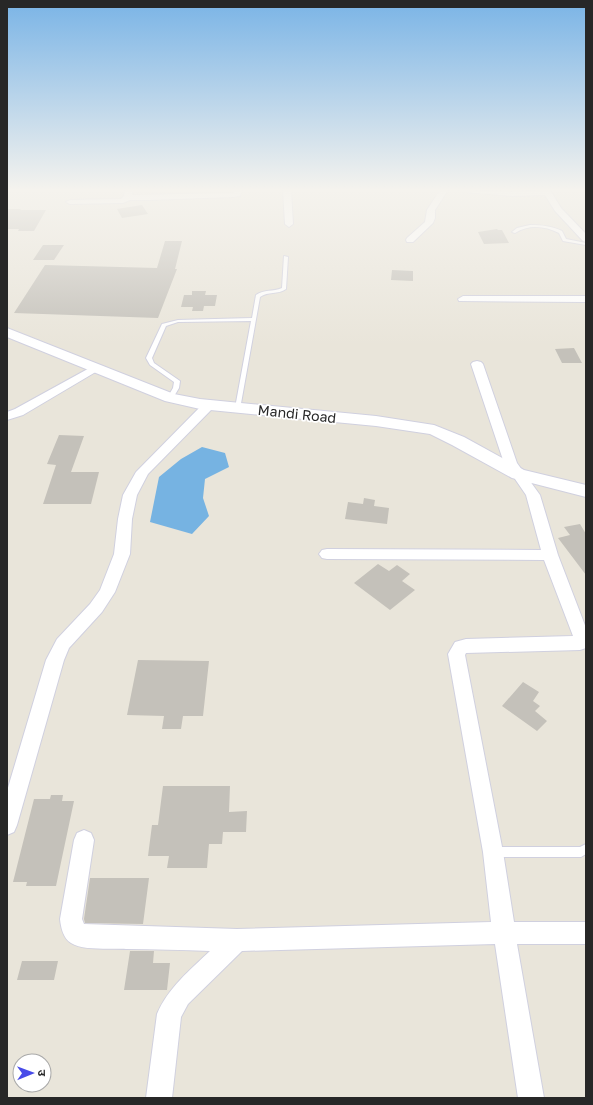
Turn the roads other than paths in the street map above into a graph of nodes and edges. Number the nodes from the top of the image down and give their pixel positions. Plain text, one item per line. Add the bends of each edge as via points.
1 (571, 242) edge
2 (586, 244) edge
3 (286, 257) dead end
4 (463, 299) dead end
5 (586, 299) edge
6 (254, 319) junction
7 (7, 332) edge
8 (478, 364) dead end
9 (95, 368) junction
10 (170, 398) junction
11 (209, 405) junction
12 (238, 408) junction
13 (7, 416) edge
14 (518, 474) junction
15 (586, 491) edge
16 (327, 554) dead end
17 (550, 555) junction
18 (7, 825) edge
19 (84, 840) dead end
20 (586, 850) edge
21 (494, 852) junction
22 (504, 933) junction
23 (586, 933) edge
24 (237, 940) junction
25 (159, 1098) edge
26 (531, 1098) edge

1 - 2 lane
3 - 6 lane via 284,289 280,292 259,294
4 - 5 street
6 - 10 lane via 178,321 164,325 149,358 152,364 177,381
6 - 12 lane
7 - 9 street, Mandi Road
8 - 14 street via 511,463
9 - 10 street, Mandi Road
9 - 13 street via 19,412
10 - 11 street, Mandi Road
11 - 12 street, Mandi Road
11 - 18 street via 136,482 128,504 122,554 114,577 103,599 63,644 55,660
12 - 14 street, Mandi Road via 376,421 434,430 458,440
14 - 15 street, Mandi Road
14 - 17 street via 533,495
16 - 17 street
17 - 21 street via 582,642 466,646 461,647 456,654
19 - 24 street via 71,919 74,933 99,937
20 - 21 lane
21 - 22 street
22 - 23 street
22 - 24 street
22 - 26 street
24 - 25 street via 180,996 169,1014

